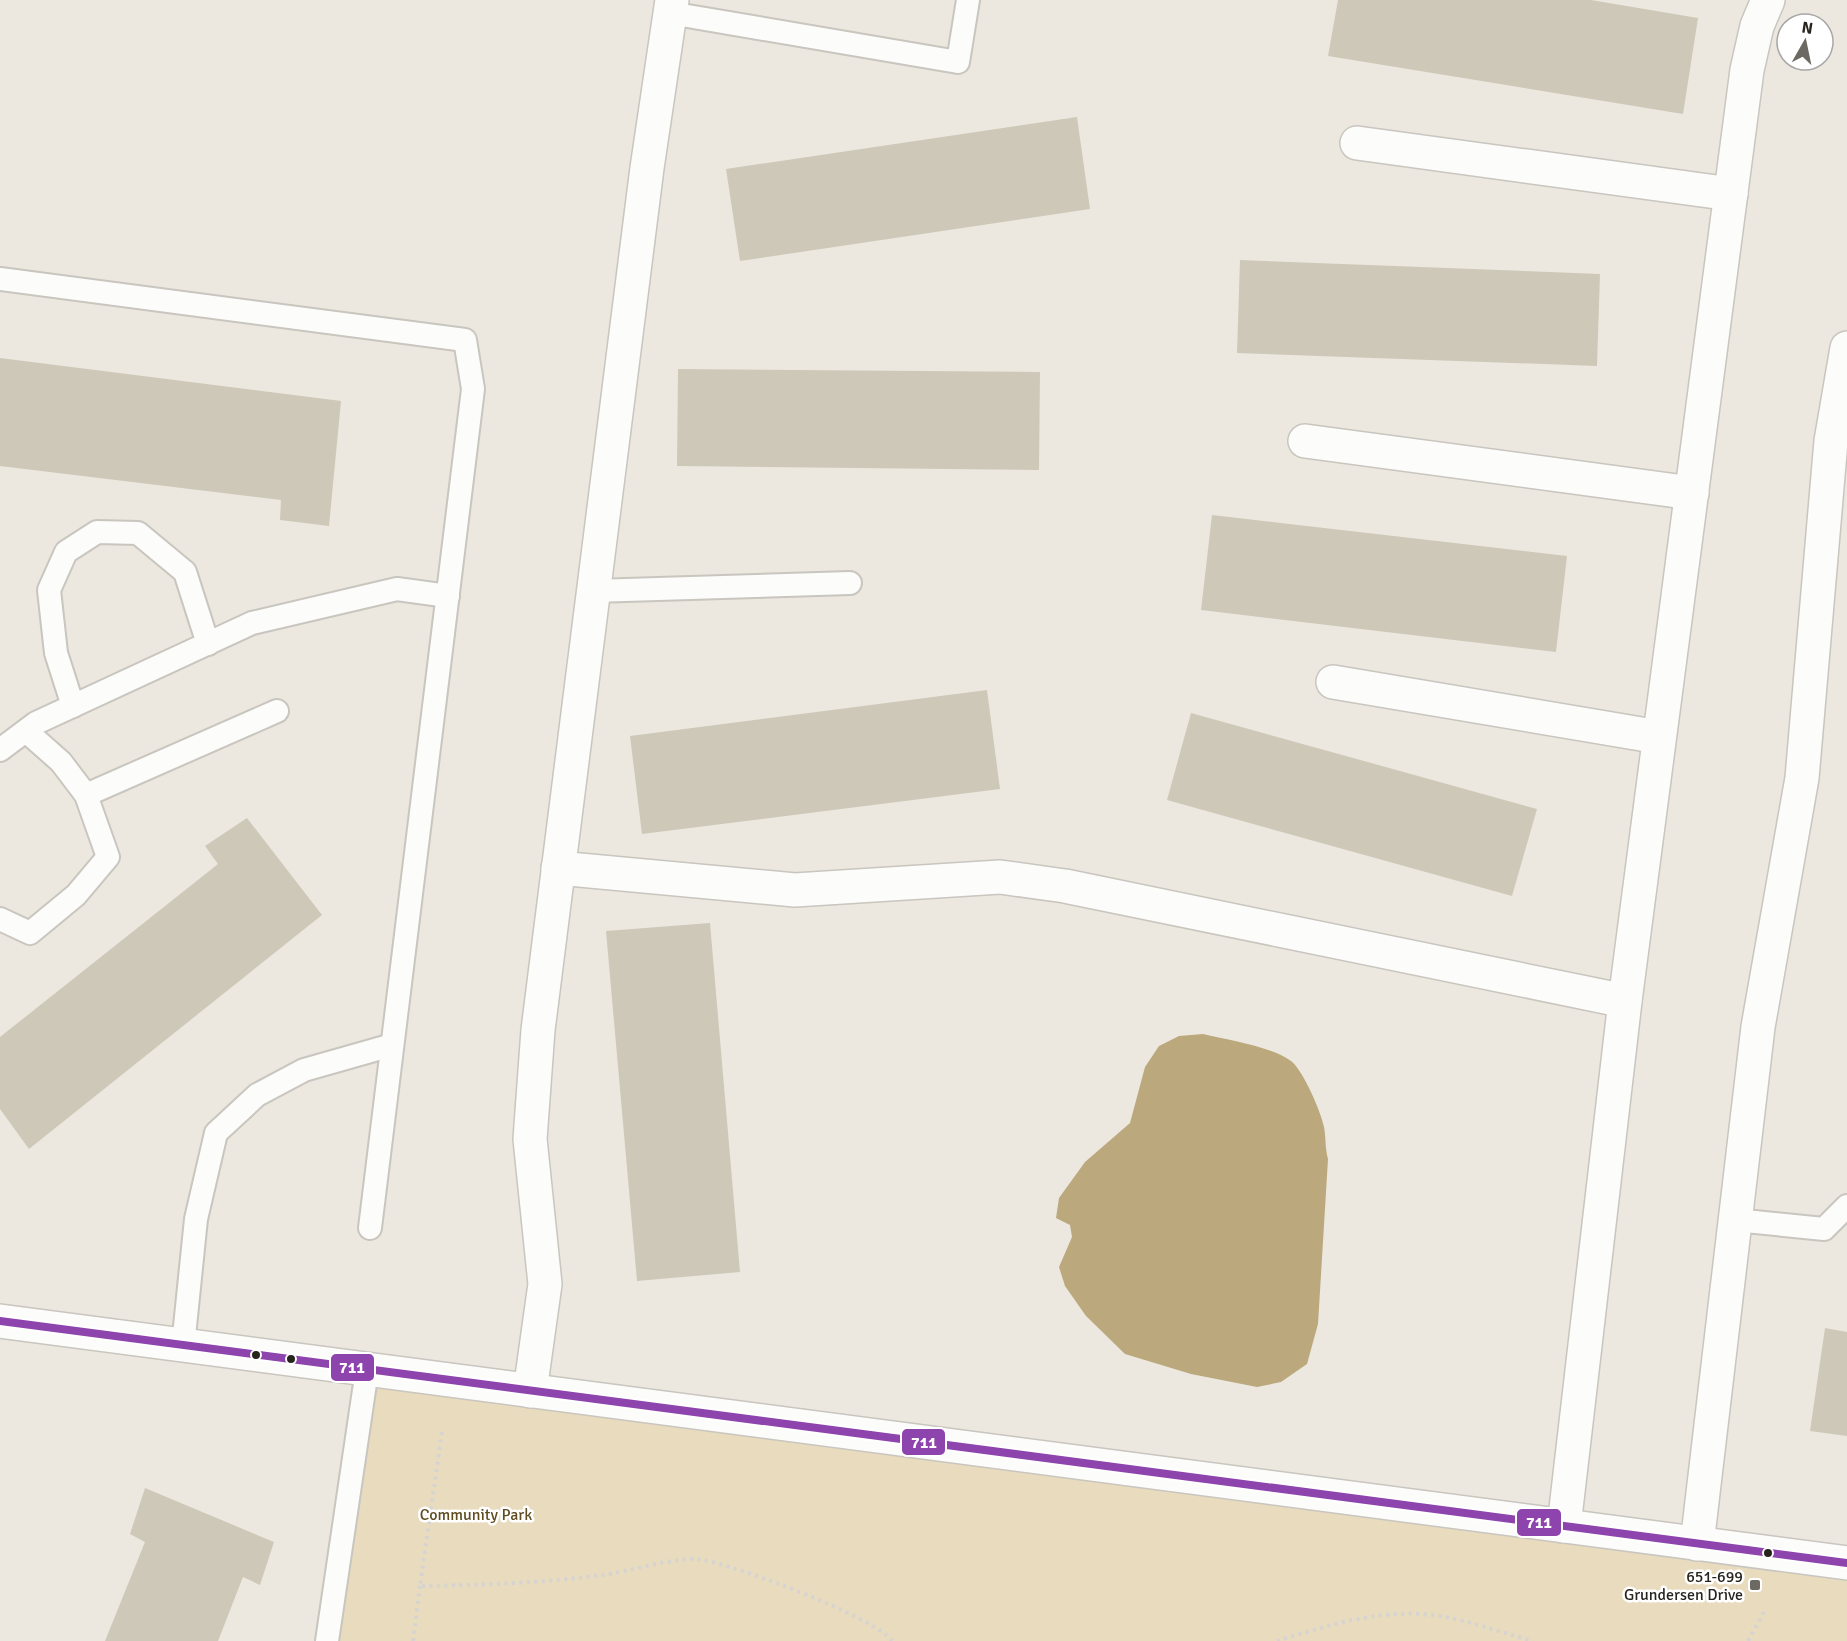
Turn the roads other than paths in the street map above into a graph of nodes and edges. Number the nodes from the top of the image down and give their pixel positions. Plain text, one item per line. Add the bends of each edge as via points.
1 (968, 0) edge
2 (1768, 0) edge
3 (671, 6) edge
4 (1357, 143) dead end
5 (1731, 194) junction
6 (0, 279) edge
7 (1847, 348) edge
8 (1305, 441) dead end
9 (1692, 493) junction
10 (850, 583) dead end
11 (593, 591) junction
12 (448, 596) junction
13 (208, 644) junction
14 (1333, 682) dead end
15 (73, 706) junction
16 (277, 711) dead end
17 (26, 731) junction
18 (1659, 737) junction
19 (0, 750) edge
20 (86, 795) junction
21 (558, 868) junction
22 (0, 919) edge
23 (1625, 1001) junction
24 (392, 1045) junction
25 (1847, 1206) edge
26 (1735, 1220) junction
27 (370, 1228) dead end
28 (0, 1322) edge
29 (183, 1346) junction
30 (367, 1370) junction
31 (530, 1391) junction
32 (1564, 1526) junction
33 (1697, 1544) junction
34 (1847, 1563) edge
35 (327, 1641) edge

1 - 3 lane via 958,62
2 - 5 street via 1757,26 1747,70
3 - 11 street
4 - 5 street
5 - 9 street
6 - 12 lane via 465,340 473,389
7 - 26 street via 1831,441 1802,778 1758,1027
8 - 9 street
9 - 18 street
10 - 11 lane
11 - 21 street
12 - 13 lane via 397,589 252,623
12 - 24 lane
13 - 15 lane
13 - 15 lane via 185,572 138,533 97,532 66,552 49,590 56,653
14 - 18 street
15 - 17 lane
16 - 20 lane
17 - 19 lane
17 - 20 lane via 61,762
18 - 23 street
20 - 22 lane via 108,857 76,895 30,933
21 - 23 street via 795,890 1000,877 1065,886
21 - 31 street via 538,1030 530,1139 545,1284
23 - 32 street
24 - 27 lane
24 - 29 lane via 304,1070 257,1095 216,1133 196,1219
25 - 26 lane via 1824,1229
26 - 33 street
28 - 29 street
29 - 30 street
30 - 31 street
30 - 35 lane
31 - 32 street
32 - 33 street
33 - 34 street

